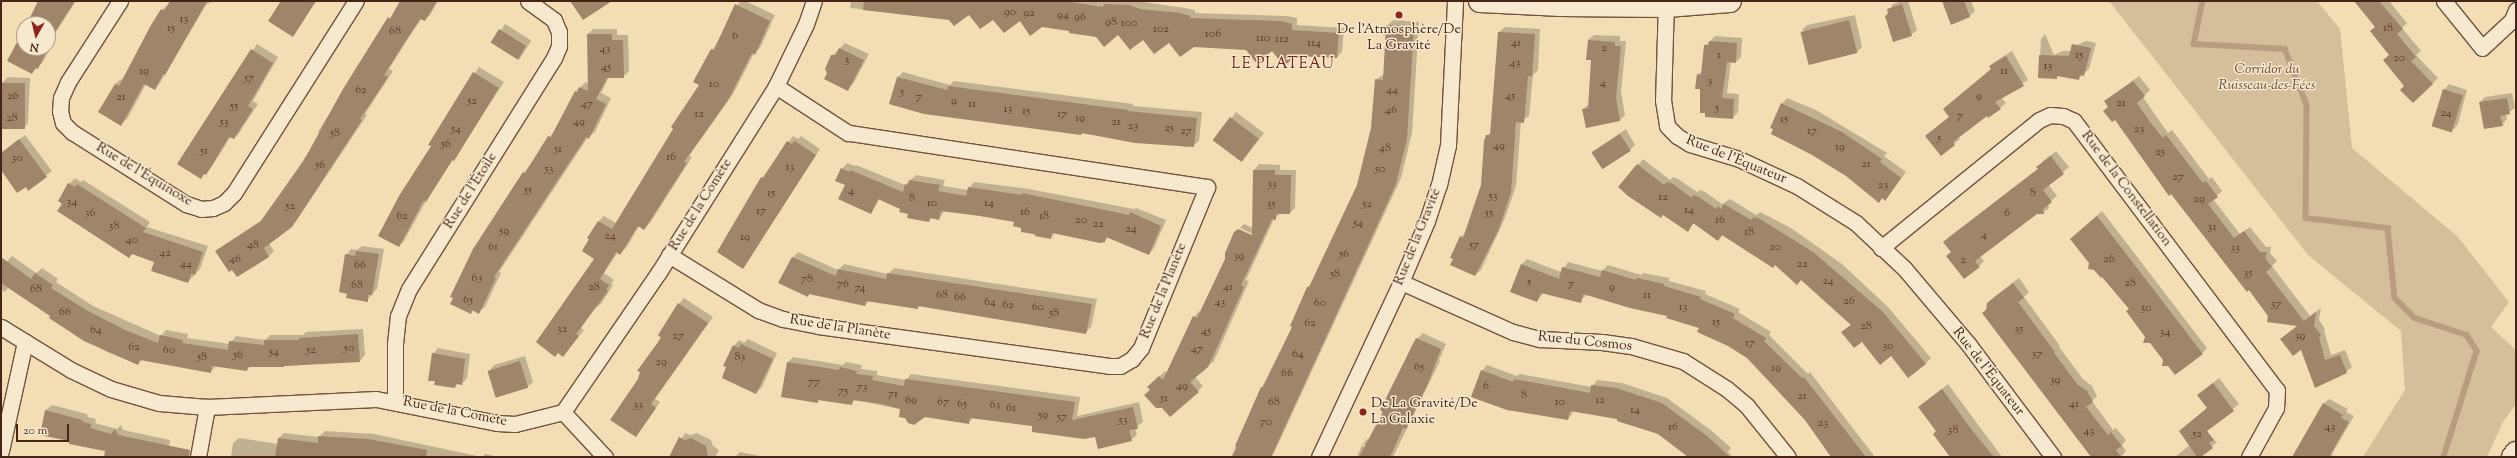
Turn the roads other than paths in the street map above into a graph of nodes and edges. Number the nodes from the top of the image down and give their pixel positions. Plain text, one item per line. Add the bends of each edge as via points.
1 (120, 1) edge
2 (356, 1) edge
3 (528, 1) edge
4 (814, 1) edge
5 (1455, 1) edge
6 (1480, 1) edge
7 (1730, 1) edge
8 (2444, 1) edge
9 (1666, 4) edge
10 (2516, 10) edge
11 (776, 86) junction
12 (1881, 248) junction
13 (669, 255) junction
14 (1400, 282) junction
15 (1, 327) edge
16 (24, 342) junction
17 (395, 401) junction
18 (207, 407) junction
19 (563, 412) junction
20 (1, 451) edge
21 (2516, 453) edge
22 (198, 457) edge
23 (605, 457) edge
24 (1319, 457) edge
25 (1788, 457) edge
26 (2053, 457) edge
27 (2249, 457) edge
28 (2513, 457) edge

1 - 2 street, Rue de l'Équinoxe via 68,82 61,98 60,111 63,123 72,132 186,204 201,209 213,208 224,203 234,193
3 - 17 street, Rue de l'Étoile via 554,20 559,32 559,46 554,58 409,290 398,316 395,344
4 - 11 street, Rue de la Comète via 806,24
5 - 14 street, Rue de la Gravité via 1448,145 1439,185 1427,220
6 - 9 street via 1561,5
7 - 9 street
8 - 10 street via 2482,48 2512,20
9 - 12 street, Rue de l'Équateur via 1662,100 1667,126 1690,144 1739,159 1828,204 1856,223
11 - 13 street, Rue de la Comète
11 - 13 street, Rue de la Planète via 848,133 1207,188 1141,348 1132,359 1120,366 1110,366 818,326 783,319 758,310
12 - 26 street, Rue de l'Équateur via 1904,268 1968,345
12 - 27 street, Rue de la Constellation via 2039,120 2050,115 2063,116 2074,121 2276,390 2276,408
13 - 19 street, Rue de la Comète
14 - 24 street, Rue de la Gravité
14 - 25 street, Rue du Cosmos via 1513,332 1540,339 1631,346 1683,361 1709,376 1747,406
15 - 16 street, Rue de la Comète
16 - 18 street, Rue de la Comète via 71,370 111,389 159,403
16 - 20 street
17 - 18 street, Rue de la Comète via 376,399
17 - 19 street, Rue de la Comète via 497,423 529,421
18 - 22 street
19 - 23 street
21 - 28 street

